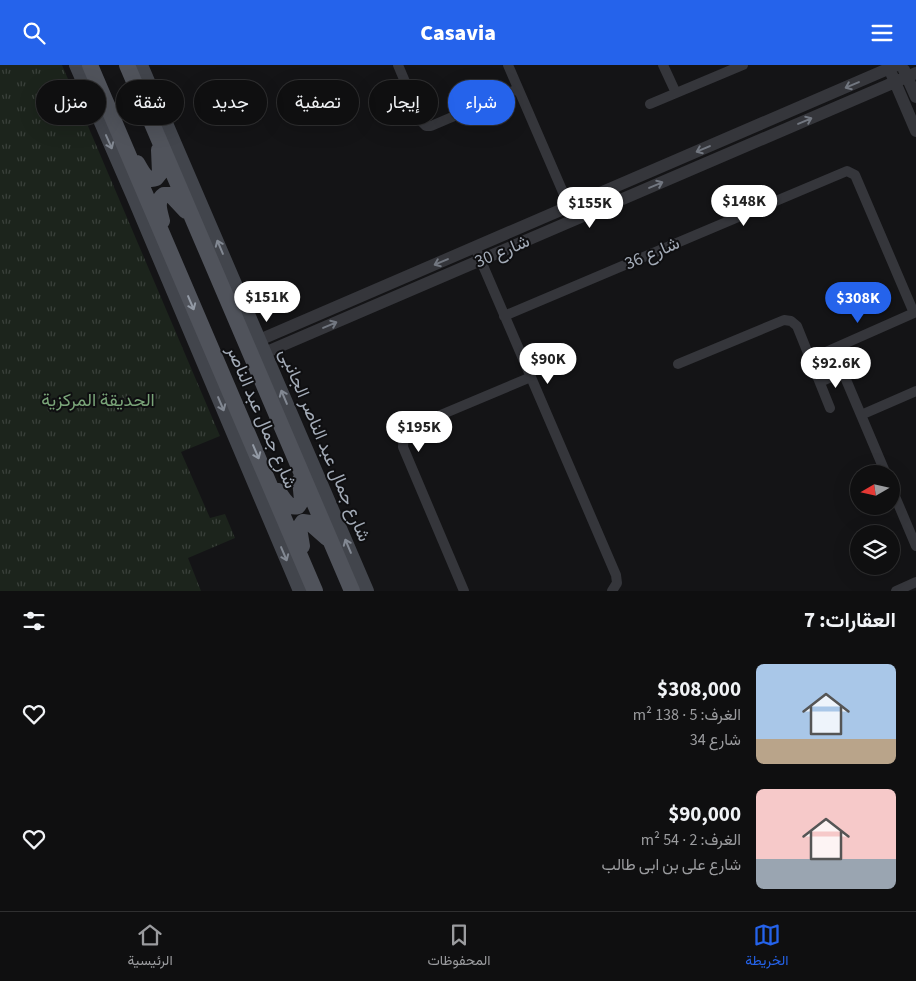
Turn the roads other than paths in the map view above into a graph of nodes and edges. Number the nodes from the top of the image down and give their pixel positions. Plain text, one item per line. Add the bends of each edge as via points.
1 (76, 65) edge
2 (90, 65) edge
3 (127, 65) edge
4 (141, 65) edge
5 (398, 65) edge
6 (508, 65) edge
7 (663, 65) edge
8 (743, 65) edge
9 (893, 67) edge
10 (908, 72) edge
11 (895, 82) junction
12 (518, 89) junction
13 (676, 93) junction
14 (916, 97) edge
15 (650, 104) dead end
16 (916, 131) edge
17 (158, 136) junction
18 (122, 140) junction
19 (569, 207) junction
20 (194, 220) junction
21 (574, 220) junction
22 (166, 243) junction
23 (475, 247) junction
24 (481, 260) junction
25 (915, 312) edge
26 (504, 315) junction
27 (256, 349) junction
28 (833, 349) junction
29 (810, 359) junction
30 (678, 364) dead end
31 (842, 372) junction
32 (531, 377) junction
33 (217, 378) junction
34 (820, 382) junction
35 (916, 391) edge
36 (830, 408) dead end
37 (861, 415) junction
38 (882, 465) edge
39 (299, 466) junction
40 (266, 475) junction
41 (900, 508) edge
42 (330, 541) junction
43 (916, 546) edge
44 (305, 567) junction
45 (916, 582) edge
46 (300, 591) edge
47 (315, 591) edge
48 (352, 591) edge
49 (367, 591) edge
50 (464, 591) edge
51 (612, 591) edge
52 (896, 591) edge

1 -> 33 main road
2 - 18 main road, شارع جمال عبد الناصر
3 - 17 main road, شارع جمال عبد الناصر
27 -> 4 main road, شارع جمال عبد الناصر الجانبى
5 - 12 street via 422,122 428,126
6 - 12 street
7 - 13 street
8 - 13 street
9 - 11 street
9 -> 19 street, شارع 30
10 - 11 street, شارع 30
10 - 14 street
11 - 16 street
21 -> 11 street, شارع 30
12 - 19 street
13 - 15 street
17 - 18 main road via 160,173 153,179 146,178
17 - 20 main road, شارع جمال عبد الناصر
18 - 22 main road, شارع جمال عبد الناصر
19 - 21 street
19 - 23 street, شارع 30
20 - 22 main road via 171,195 161,196 159,203
20 - 27 main road, شارع جمال عبد الناصر
21 - 24 street, شارع 30
22 -> 33 main road, شارع جمال عبد الناصر
23 - 24 street
23 -> 27 street, شارع 30
24 - 26 street
27 -> 24 street, شارع 30
25 - 26 street, شارع 36 via 856,175 847,171
25 - 28 street
26 - 32 street
27 - 39 main road, شارع جمال عبد الناصر
49 -> 27 main road, شارع جمال عبد الناصر الجانبى
28 - 29 street
28 - 31 street
29 - 30 street via 797,326 784,320
29 - 34 street
31 - 34 street
31 - 37 street
32 - 50 street via 412,427 404,435 403,447
32 - 51 street via 616,575 617,583
33 -> 40 main road, شارع جمال عبد الناصر
33 -> 46 main road
34 - 36 street
35 - 37 street
37 - 38 street
39 - 40 main road via 302,500 296,507 288,505
39 - 42 main road, شارع جمال عبد الناصر
40 - 44 main road, شارع جمال عبد الناصر
41 - 43 street
42 - 44 main road via 310,523 302,524 299,530
42 - 48 main road, شارع جمال عبد الناصر
44 - 47 main road, شارع جمال عبد الناصر
45 - 52 street

